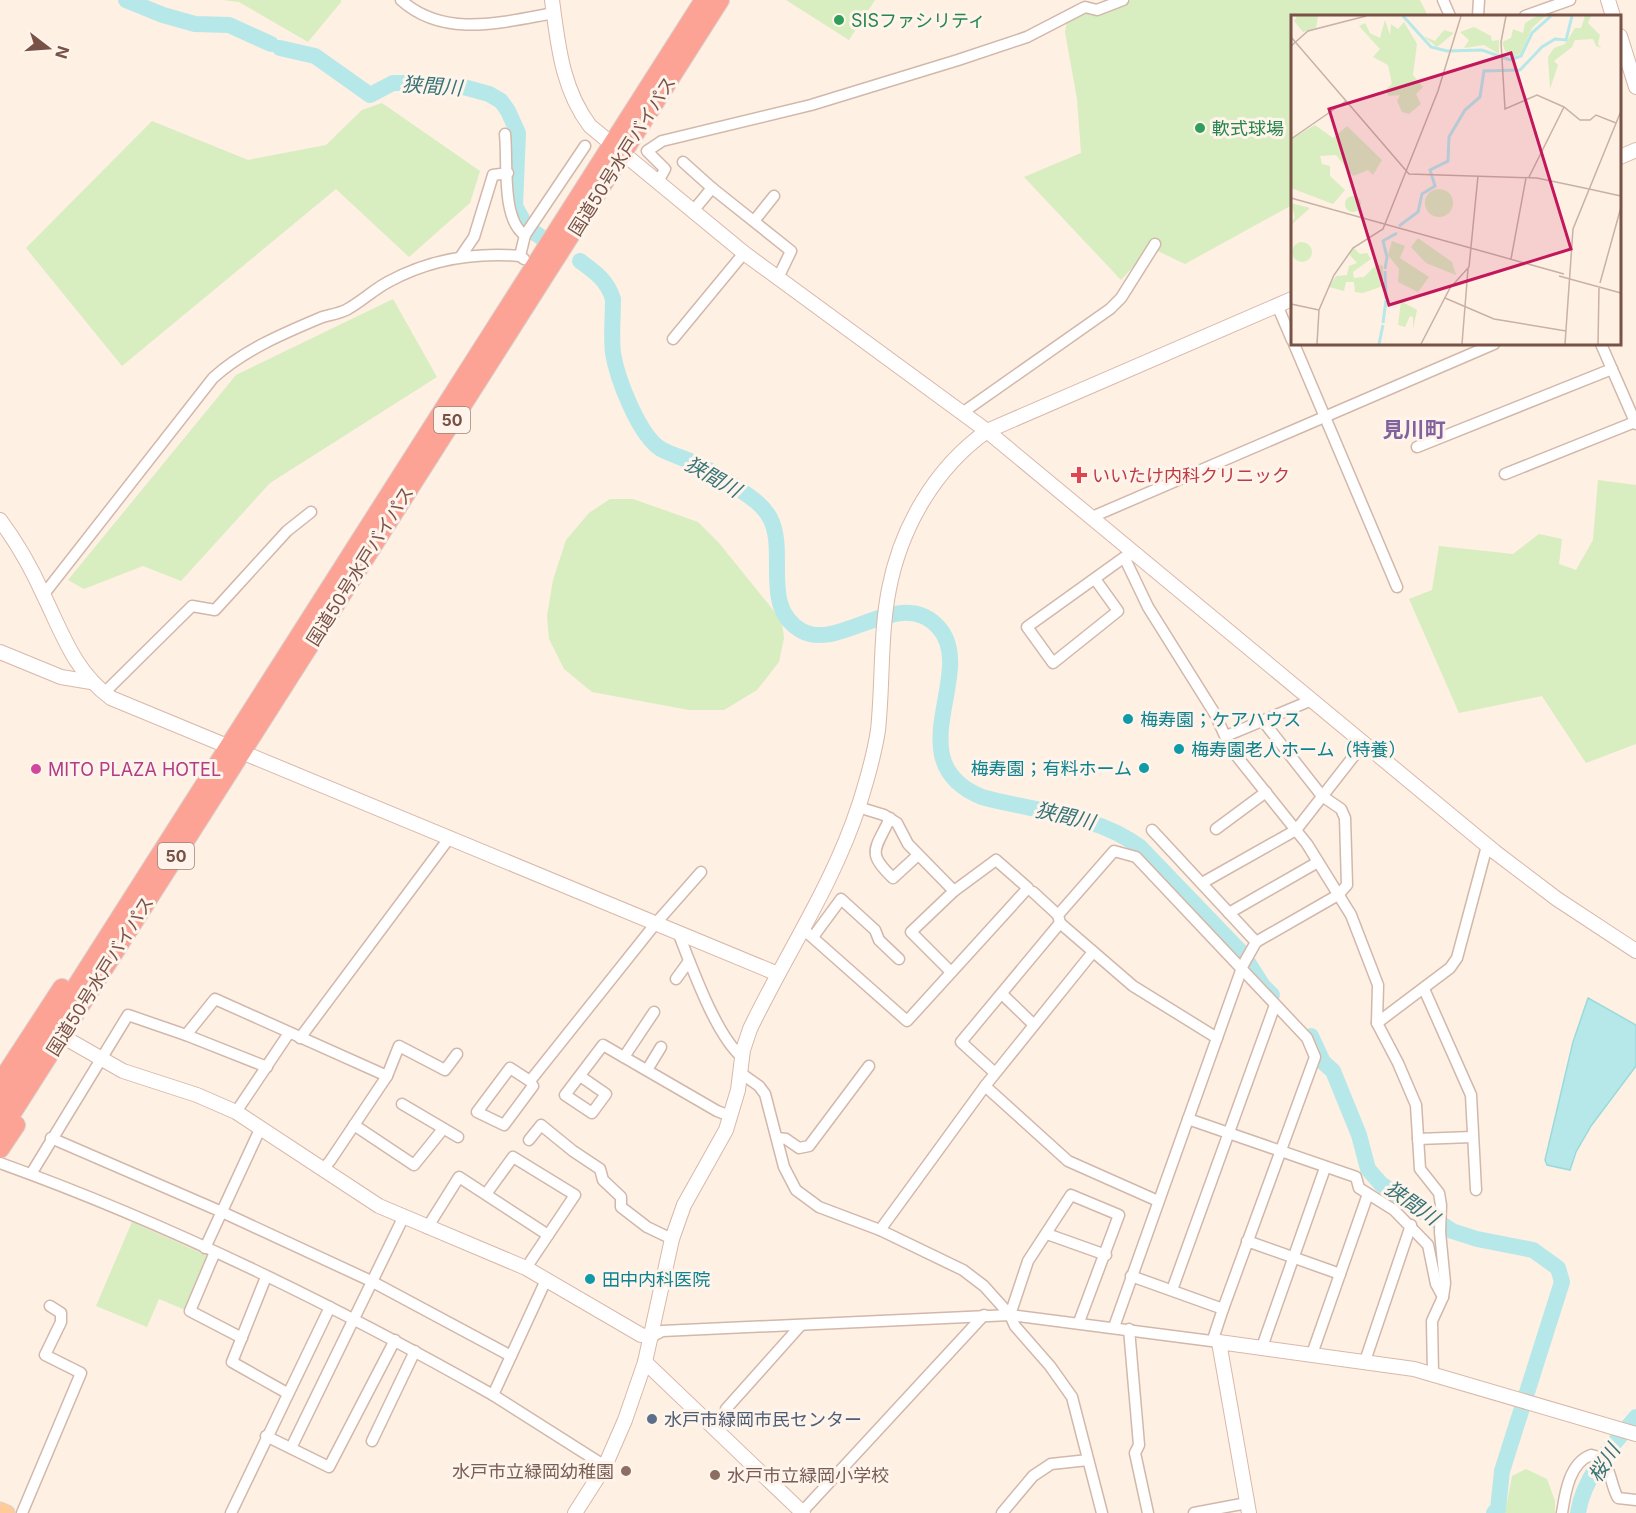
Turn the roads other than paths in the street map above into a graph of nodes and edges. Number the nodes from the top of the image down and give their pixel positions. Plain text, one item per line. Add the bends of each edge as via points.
1 (401, 0) edge
2 (704, 0) edge
3 (720, 0) edge
4 (1123, 0) edge
5 (1443, 0) edge
6 (1479, 0) edge
7 (1570, 0) edge
8 (1608, 0) edge
9 (553, 7) edge
10 (1450, 15) edge
11 (1478, 15) edge
12 (1528, 15) edge
13 (1613, 15) edge
14 (1621, 44) edge
15 (1623, 61) edge
16 (1636, 87) edge
17 (505, 134) dead end
18 (585, 146) dead end
19 (618, 149) junction
20 (1636, 151) edge
21 (1621, 158) edge
22 (683, 162) dead end
23 (508, 173) junction
24 (658, 182) junction
25 (712, 188) junction
26 (774, 196) dead end
27 (693, 211) junction
28 (754, 221) junction
29 (525, 235) junction
30 (1155, 244) dead end
31 (744, 252) junction
32 (461, 256) junction
33 (527, 261) junction
34 (778, 278) junction
35 (1291, 299) edge
36 (1277, 305) junction
37 (1291, 337) edge
38 (673, 339) dead end
39 (1294, 345) edge
40 (1492, 345) edge
41 (1601, 345) edge
42 (1612, 369) junction
43 (962, 413) junction
44 (1326, 416) junction
45 (1635, 423) edge
46 (987, 431) junction
47 (1417, 447) dead end
48 (1505, 474) dead end
49 (311, 512) dead end
50 (1092, 518) junction
51 (0, 520) edge
52 (1128, 552) junction
53 (1095, 579) junction
54 (1397, 586) dead end
55 (44, 594) junction
56 (0, 652) edge
57 (91, 682) junction
58 (104, 693) junction
59 (1312, 700) junction
60 (1263, 721) junction
61 (1226, 736) junction
62 (1364, 743) junction
63 (235, 750) junction
64 (1266, 792) junction
65 (1322, 796) junction
66 (858, 807) junction
67 (890, 818) junction
68 (1216, 829) dead end
69 (1152, 830) dead end
70 (1296, 830) junction
71 (450, 837) junction
72 (1487, 846) junction
73 (918, 855) junction
74 (1318, 862) junction
75 (701, 872) dead end
76 (1202, 883) junction
77 (954, 891) junction
78 (1033, 892) dead end
79 (1338, 895) junction
80 (1229, 913) junction
81 (1059, 919) junction
82 (656, 923) junction
83 (678, 932) junction
84 (808, 933) junction
85 (1253, 946) junction
86 (1636, 951) edge
87 (1093, 952) junction
88 (899, 959) dead end
89 (689, 961) junction
90 (1242, 968) junction
91 (951, 972) junction
92 (778, 974) junction
93 (676, 979) dead end
94 (1424, 989) junction
95 (1002, 994) junction
96 (1275, 1005) junction
97 (654, 1012) dead end
98 (1377, 1023) junction
99 (1034, 1025) junction
100 (48, 1031) junction
101 (289, 1033) junction
102 (186, 1035) junction
103 (300, 1038) junction
104 (1217, 1038) junction
105 (662, 1047) dead end
106 (457, 1054) dead end
107 (624, 1057) junction
108 (742, 1057) junction
109 (101, 1060) junction
110 (868, 1066) dead end
111 (267, 1067) junction
112 (646, 1070) junction
113 (995, 1073) junction
114 (742, 1074) junction
115 (387, 1076) junction
116 (580, 1076) dead end
117 (530, 1081) junction
118 (0, 1083) edge
119 (985, 1086) junction
120 (402, 1104) dead end
121 (0, 1106) edge
122 (236, 1112) junction
123 (730, 1116) junction
124 (1188, 1119) junction
125 (354, 1125) junction
126 (261, 1127) junction
127 (443, 1129) junction
128 (0, 1132) edge
129 (1229, 1133) junction
130 (458, 1137) dead end
131 (1472, 1137) junction
132 (51, 1138) junction
133 (777, 1138) junction
134 (1418, 1139) junction
135 (529, 1140) dead end
136 (0, 1149) edge
137 (1280, 1151) junction
138 (0, 1163) edge
139 (1326, 1168) junction
140 (322, 1170) junction
141 (31, 1174) junction
142 (1476, 1190) dead end
143 (486, 1194) junction
144 (1368, 1194) junction
145 (1158, 1201) junction
146 (222, 1212) junction
147 (403, 1218) junction
148 (1411, 1225) junction
149 (427, 1228) junction
150 (880, 1230) junction
151 (1047, 1234) junction
152 (548, 1235) junction
153 (672, 1239) junction
154 (1247, 1241) junction
155 (210, 1250) junction
156 (1106, 1255) junction
157 (1294, 1257) junction
158 (526, 1268) junction
159 (1340, 1274) junction
160 (1131, 1276) junction
161 (266, 1277) junction
162 (546, 1280) junction
163 (371, 1281) junction
164 (1172, 1290) junction
165 (1443, 1297) junction
166 (50, 1306) dead end
167 (330, 1307) junction
168 (1223, 1309) junction
169 (984, 1315) junction
170 (1010, 1315) junction
171 (354, 1319) junction
172 (1079, 1322) junction
173 (801, 1325) junction
174 (1114, 1327) junction
175 (1129, 1329) junction
176 (651, 1337) junction
177 (242, 1338) junction
178 (395, 1340) junction
179 (1219, 1342) junction
180 (1262, 1347) junction
181 (416, 1351) junction
182 (1312, 1354) junction
183 (511, 1356) junction
184 (1365, 1361) junction
185 (645, 1362) junction
186 (1433, 1374) junction
187 (287, 1393) junction
188 (493, 1395) junction
189 (726, 1409) dead end
190 (1636, 1434) edge
191 (266, 1436) junction
192 (372, 1441) dead end
193 (291, 1448) junction
194 (1089, 1460) junction
195 (605, 1466) junction
196 (1636, 1500) edge
197 (1248, 1508) edge
198 (0, 1510) edge
199 (803, 1512) edge
200 (7, 1513) edge
201 (22, 1513) edge
202 (231, 1513) edge
203 (575, 1513) edge
204 (1002, 1513) edge
205 (1102, 1513) edge
206 (1148, 1513) edge
207 (1194, 1513) edge
208 (1562, 1513) edge

1 - 9 street via 423,15 468,26
2 - 19 highway, 国道50号水戸バイパス / 50
3 - 19 highway, 国道50号水戸バイパス / 50
4 - 24 street via 1097,10 1085,7 1027,37 812,105 662,141 646,151 666,169
5 - 10 street
6 - 11 street
7 - 12 street
8 - 13 street
9 - 19 street via 562,68 572,99 590,126
14 - 15 street
15 - 16 street
17 - 23 street
18 - 29 street
19 - 24 street
19 - 33 highway, 国道50号水戸バイパス / 50
19 - 63 highway, 国道50号水戸バイパス / 50
20 - 21 street
22 - 25 street
23 - 29 street via 508,204 516,225
23 - 32 street via 493,175 474,237
24 - 27 street
25 - 27 street
25 - 28 street
26 - 28 street
27 - 31 street
28 - 34 street via 791,251
29 - 33 street
30 - 43 street via 1110,309
31 - 34 street
31 - 38 street
32 - 33 street via 488,254
32 - 55 street via 388,281 344,311 280,335 230,363 213,378
33 - 63 highway, 国道50号水戸バイパス / 50
34 - 43 street
35 - 36 street
36 - 37 street
36 - 46 street
39 - 44 street
40 - 44 street
41 - 42 street
42 - 45 street
42 - 47 street
43 - 46 street
44 - 50 street
44 - 54 street
45 - 48 street
46 - 50 street
46 - 66 street via 954,458 928,492 900,548 888,591 878,731
49 - 58 street via 287,531 215,610 192,606
50 - 52 street
51 - 55 street
52 - 53 street
52 - 59 street
52 - 61 street via 1126,561 1148,607
53 - 53 street via 1027,627 1053,663 1118,611
55 - 57 street via 75,661
56 - 57 street via 61,677
57 - 58 street
58 - 63 street
59 - 60 street
59 - 62 street
60 - 61 street
60 - 65 street
61 - 64 street via 1231,749
62 - 65 street
62 - 72 street
63 - 71 street
63 - 100 highway, 国道50号水戸バイパス / 50
63 - 100 highway, 国道50号水戸バイパス / 50 via 118,920 90,950
64 - 68 street
64 - 70 street
65 - 70 street
65 - 79 street via 1341,809 1346,818 1347,885
66 - 67 street
66 - 84 street
67 - 73 street
67 - 73 street via 874,854 876,862 893,878
69 - 76 street
70 - 74 street
70 - 76 street
71 - 82 street
71 - 103 street
72 - 86 street via 1557,899
72 - 94 street via 1457,958
73 - 77 street
74 - 79 street
74 - 80 street
75 - 82 street
76 - 80 street
77 - 91 street via 911,932
77 - 91 street via 996,860 1028,888
78 - 81 street
79 - 85 street
79 - 98 street via 1351,915 1377,985
80 - 85 street
81 - 87 street
81 - 90 street via 1114,851 1136,857
81 - 95 street
82 - 83 street
82 - 117 street
83 - 89 street
83 - 92 street
84 - 88 street via 841,900 875,930 879,940
84 - 91 street via 907,1021
84 - 92 street
85 - 90 street
87 - 99 street
87 - 104 street via 1133,986
89 - 93 street
89 - 108 street via 728,1041
90 - 96 street
90 - 104 street
92 - 108 street via 750,1029
94 - 98 street
94 - 131 street via 1471,1095
95 - 99 street
95 - 113 street via 961,1042
96 - 129 street
96 - 137 street via 1307,1038 1315,1057
97 - 107 street
98 - 134 street via 1416,1105
99 - 113 street
100 - 109 street
100 - 118 highway
100 - 121 highway, 国道50号水戸バイパス / 50
100 - 128 highway, 国道50号水戸バイパス / 50
100 - 136 highway via 57,1059
101 - 102 street via 215,999
101 - 103 street
101 - 111 street
102 - 109 street via 128,1015
102 - 111 street
103 - 115 street
104 - 124 street
105 - 112 street
106 - 115 street via 445,1070 399,1046
107 - 112 street
107 - 116 street via 603,1045
108 - 114 street
109 - 122 street via 133,1076 197,1095
109 - 132 street
110 - 133 street via 809,1146 799,1148
111 - 122 street
112 - 123 street
113 - 119 street
114 - 123 street
114 - 133 street via 765,1094
115 - 125 street
117 - 117 street via 510,1068 477,1112 504,1125 533,1086
119 - 145 street via 1068,1161
119 - 150 street
120 - 127 street
122 - 126 street
123 - 153 street via 718,1146 684,1205
124 - 129 street
124 - 145 street
125 - 127 street via 414,1165
125 - 140 street
126 - 140 street
126 - 146 street
127 - 130 street
129 - 137 street
129 - 164 street
131 - 134 street
131 - 142 street
132 - 141 street
132 - 146 street
133 - 150 street via 784,1167 796,1190 827,1211
134 - 165 street via 1420,1169 1438,1193
135 - 153 street via 541,1125 600,1169 603,1180 621,1197 621,1207 647,1227
137 - 139 street
137 - 154 street
138 - 141 street
139 - 144 street via 1356,1177 1359,1188
139 - 157 street
140 - 147 street
141 - 155 street
143 - 149 street via 459,1177
143 - 152 street
143 - 152 street via 513,1157 575,1196
144 - 148 street
144 - 159 street
145 - 160 street
146 - 155 street
146 - 163 street
147 - 149 street
147 - 163 street
148 - 165 street via 1428,1245 1436,1284
148 - 184 street
149 - 158 street
150 - 170 street via 963,1270
151 - 156 street
151 - 156 street via 1071,1195 1119,1215
151 - 170 street via 1028,1261
152 - 158 street
153 - 176 street
154 - 157 street
154 - 168 street
155 - 161 street
155 - 177 street via 190,1311
156 - 172 street
157 - 159 street
157 - 180 street
158 - 162 street
159 - 182 street
160 - 164 street
160 - 174 street
161 - 167 street
161 - 177 street
162 - 176 street via 641,1335
162 - 183 street
163 - 171 street
163 - 183 street
164 - 168 street
165 - 186 street via 1432,1322
166 - 201 street via 61,1313 61,1323 45,1355 81,1373
167 - 171 street
167 - 187 street
168 - 179 street via 1214,1336
169 - 170 street
169 - 173 street
169 - 199 street
170 - 172 street
170 - 194 street via 1072,1397
171 - 178 street
171 - 193 street
172 - 174 street
173 - 176 street via 662,1331
173 - 189 street
174 - 175 street
175 - 179 street
175 - 206 street via 1139,1445 1135,1453
176 - 185 street
177 - 187 street via 232,1362
178 - 181 street
178 - 193 street via 329,1467
179 - 180 street
179 - 197 street
180 - 182 street
181 - 188 street
181 - 192 street
182 - 184 street
183 - 188 street
184 - 186 street
185 - 195 street
185 - 199 street
186 - 190 street
187 - 191 street
188 - 195 street
191 - 193 street
191 - 202 street
194 - 204 street via 1051,1464 1033,1476
194 - 205 street
195 - 203 street
196 - 208 street via 1618,1498 1600,1459 1586,1456 1574,1471 1564,1495
197 - 207 street
198 - 200 main road

